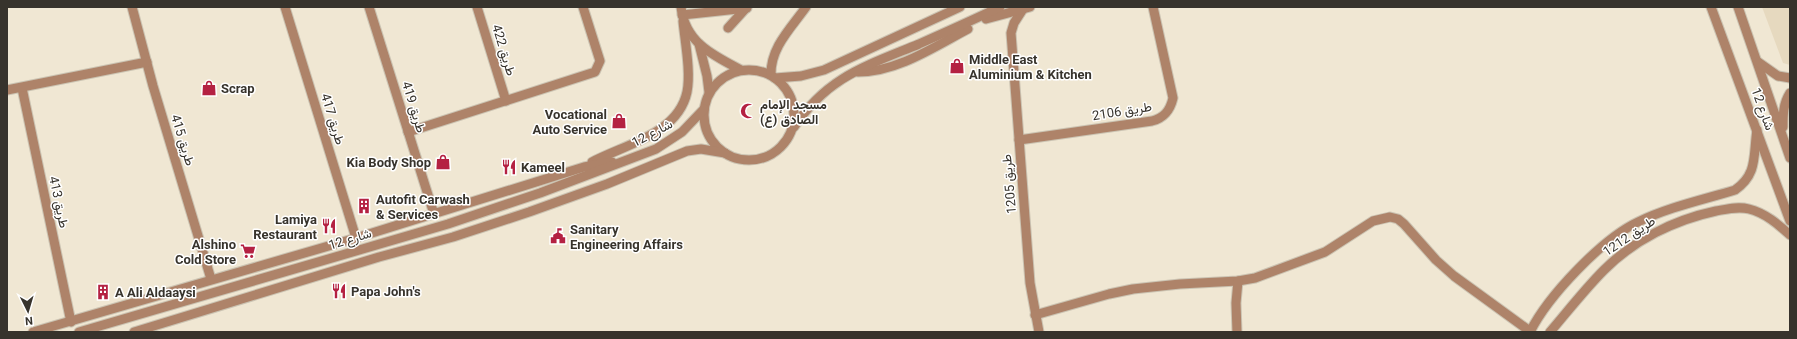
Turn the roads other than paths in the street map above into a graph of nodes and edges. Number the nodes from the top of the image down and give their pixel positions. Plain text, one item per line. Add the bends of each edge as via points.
1 (132, 7) edge
2 (285, 7) edge
3 (369, 7) edge
4 (477, 7) edge
5 (584, 7) edge
6 (806, 7) edge
7 (960, 7) edge
8 (1153, 7) edge
9 (1711, 7) edge
10 (1738, 7) edge
11 (747, 8) edge
12 (1026, 8) edge
13 (998, 11) edge
14 (682, 14) edge
15 (728, 28) dead end
16 (1011, 33) junction
17 (699, 44) junction
18 (147, 62) junction
19 (1758, 62) junction
20 (741, 70) junction
21 (773, 76) junction
22 (1790, 78) edge
23 (22, 88) junction
24 (7, 90) edge
25 (709, 92) junction
26 (1790, 93) edge
27 (506, 101) junction
28 (704, 109) junction
29 (791, 130) junction
30 (1757, 130) junction
31 (408, 132) junction
32 (1783, 137) junction
33 (1019, 140) junction
34 (725, 153) junction
35 (1790, 158) edge
36 (624, 162) junction
37 (584, 166) junction
38 (434, 214) junction
39 (1790, 221) edge
40 (1790, 235) edge
41 (356, 238) junction
42 (211, 279) junction
43 (1238, 281) junction
44 (1035, 315) junction
45 (71, 322) junction
46 (33, 332) edge
47 (79, 332) edge
48 (134, 332) edge
49 (1039, 332) edge
50 (1237, 332) edge
51 (1530, 332) edge
52 (1550, 332) edge

1 - 18 street, طريق 415
2 - 41 street, طريق 417
3 - 31 street, طريق 419
4 - 27 street, طريق 422
5 - 27 street via 600,61 598,69 593,73
6 - 21 street via 777,46 772,60
7 - 21 street via 824,70 801,76
8 - 33 street, طريق 2106 via 1173,98 1172,105 1164,117 1152,122
9 - 30 street, شارع 12
10 - 19 street, شارع 12
11 - 14 street
11 - 15 street
12 - 13 street
12 - 16 street, طريق 1205 via 1014,23
13 - 16 street
13 - 29 street via 852,72 828,87
14 - 17 street via 690,34
14 - 37 street via 688,76 682,106 663,128
16 - 33 street, طريق 1205
17 - 20 street
17 - 25 street via 708,76
18 - 23 street
18 - 42 street, طريق 415
19 - 22 street, شارع 12 via 1778,76
19 - 32 street, شارع 12
20 - 21 street via 759,71
20 - 25 street via 728,74
21 - 29 street via 785,88 792,101 794,116
23 - 24 street
23 - 45 street, طريق 413
25 - 28 street
26 - 32 street, شارع 12 via 1783,112
27 - 31 street
28 - 34 street via 704,122 708,134 715,145
28 - 36 street, شارع 12 via 670,141
29 - 34 street via 782,146 771,154 746,160
30 - 39 street, شارع 12
30 - 51 street, طريق 1212 via 1752,169 1748,178 1734,190 1663,211 1637,222 1619,234 1572,276 1545,308
31 - 38 street, طريق 419
32 - 35 street, شارع 12
33 - 44 street, طريق 1205 via 1030,283
34 - 48 street, شارع 12 via 700,149 687,151 607,184 498,222
36 - 37 street
36 - 47 street, شارع 12 via 540,194 448,224
37 - 38 street
38 - 41 street
40 - 52 street, طريق 1212 via 1759,213 1738,208 1700,215 1670,225 1652,234 1604,270
41 - 42 street
42 - 45 street
43 - 44 street via 1133,289
43 - 50 street
43 - 51 street via 1311,258 1349,238 1373,221 1390,217 1404,224 1454,276
44 - 49 street, طريق 1205
45 - 46 street

